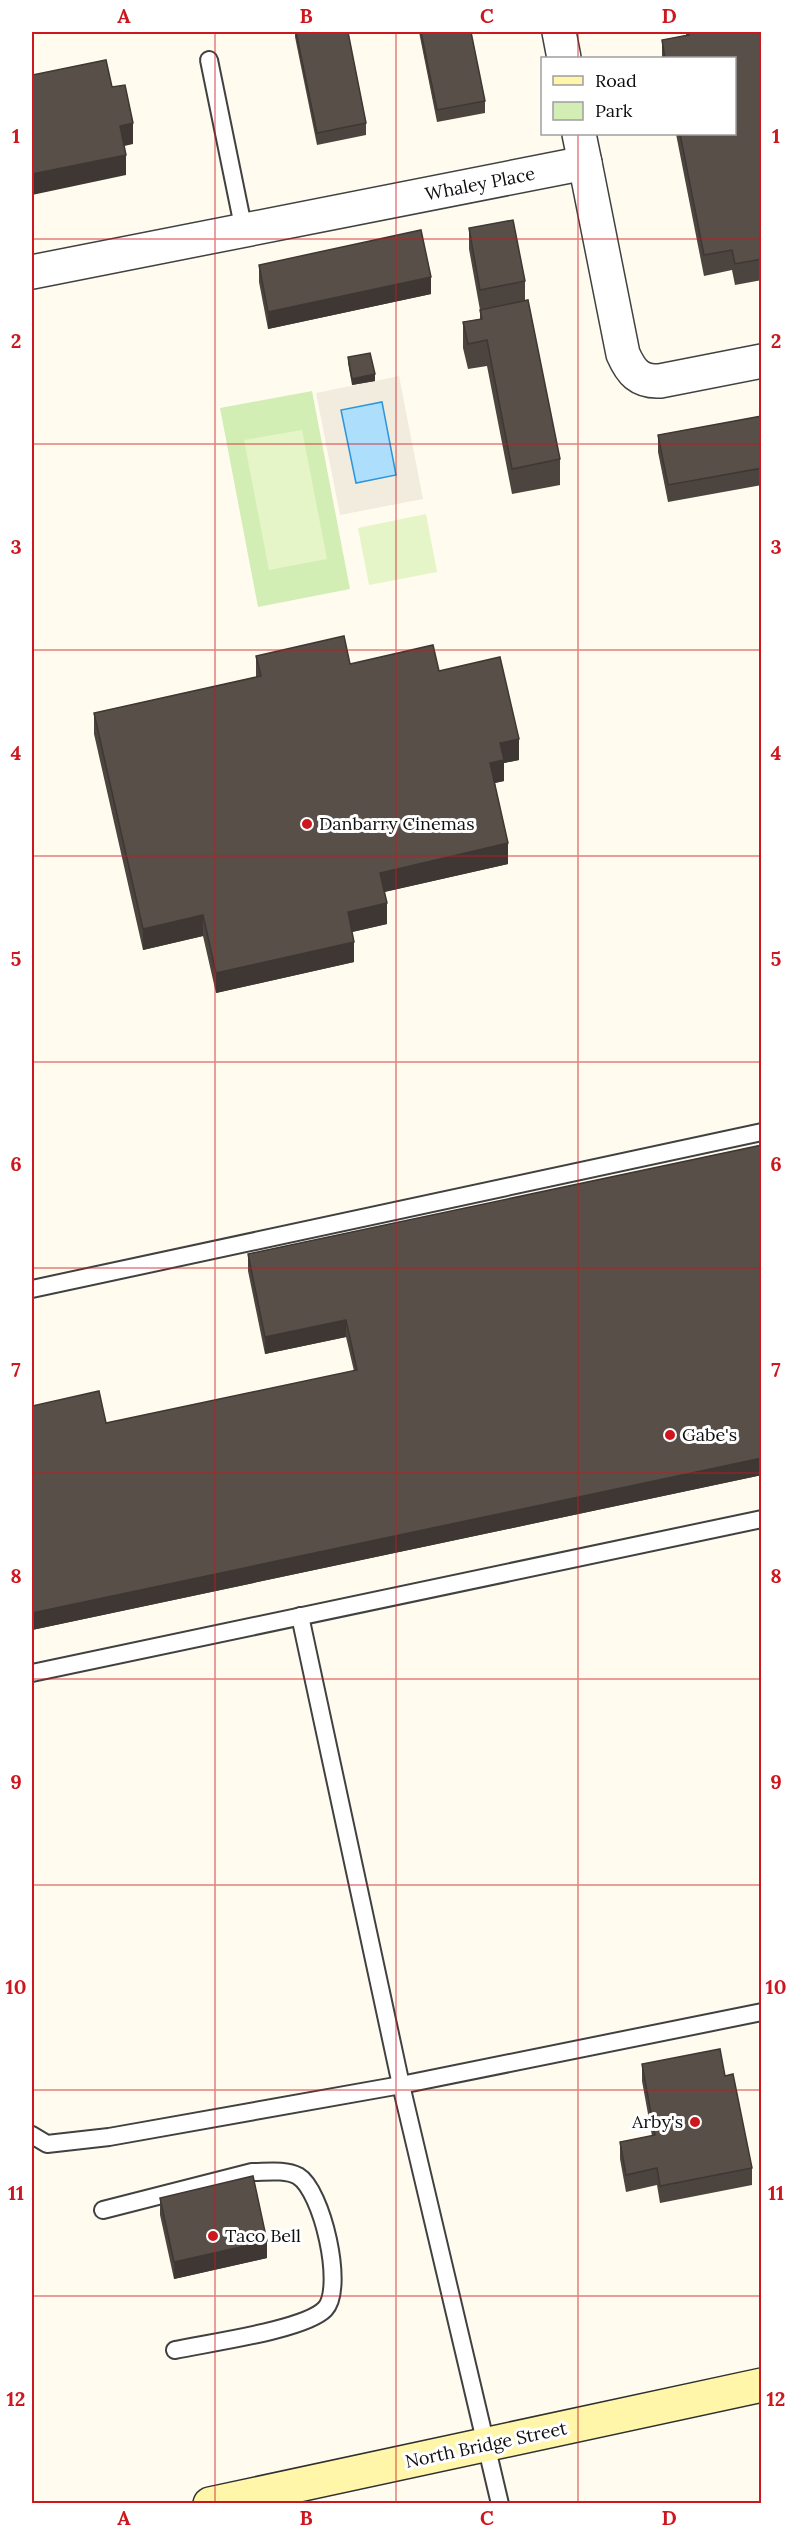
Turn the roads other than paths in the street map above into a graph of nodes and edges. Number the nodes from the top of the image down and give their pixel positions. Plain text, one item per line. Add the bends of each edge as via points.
1 (559, 32) edge
2 (564, 57) edge
3 (209, 60) dead end
4 (582, 148) edge
5 (244, 231) junction
6 (32, 272) edge
7 (762, 361) edge
8 (762, 1132) edge
9 (32, 1289) edge
10 (762, 1519) edge
11 (300, 1616) junction
12 (32, 1673) edge
13 (762, 2012) edge
14 (401, 2085) junction
15 (32, 2135) edge
16 (103, 2210) dead end
17 (175, 2350) dead end
18 (762, 2385) edge
19 (487, 2445) junction
20 (210, 2504) edge
21 (500, 2504) edge

1 - 2 street
3 - 5 lane
4 - 5 street, Whaley Place
4 - 7 street, Whaley Place via 623,354 630,369 646,382
5 - 6 street, Whaley Place
8 - 9 lane
10 - 11 lane
11 - 12 lane
11 - 14 lane
13 - 14 lane
14 - 15 lane via 109,2137 47,2144
14 - 19 lane
16 - 17 lane via 252,2172 277,2171 298,2177 311,2191 319,2207 334,2275 333,2292 326,2308 312,2318 290,2325
18 - 19 main road, North Bridge Street
19 - 20 main road, North Bridge Street
19 - 21 lane

